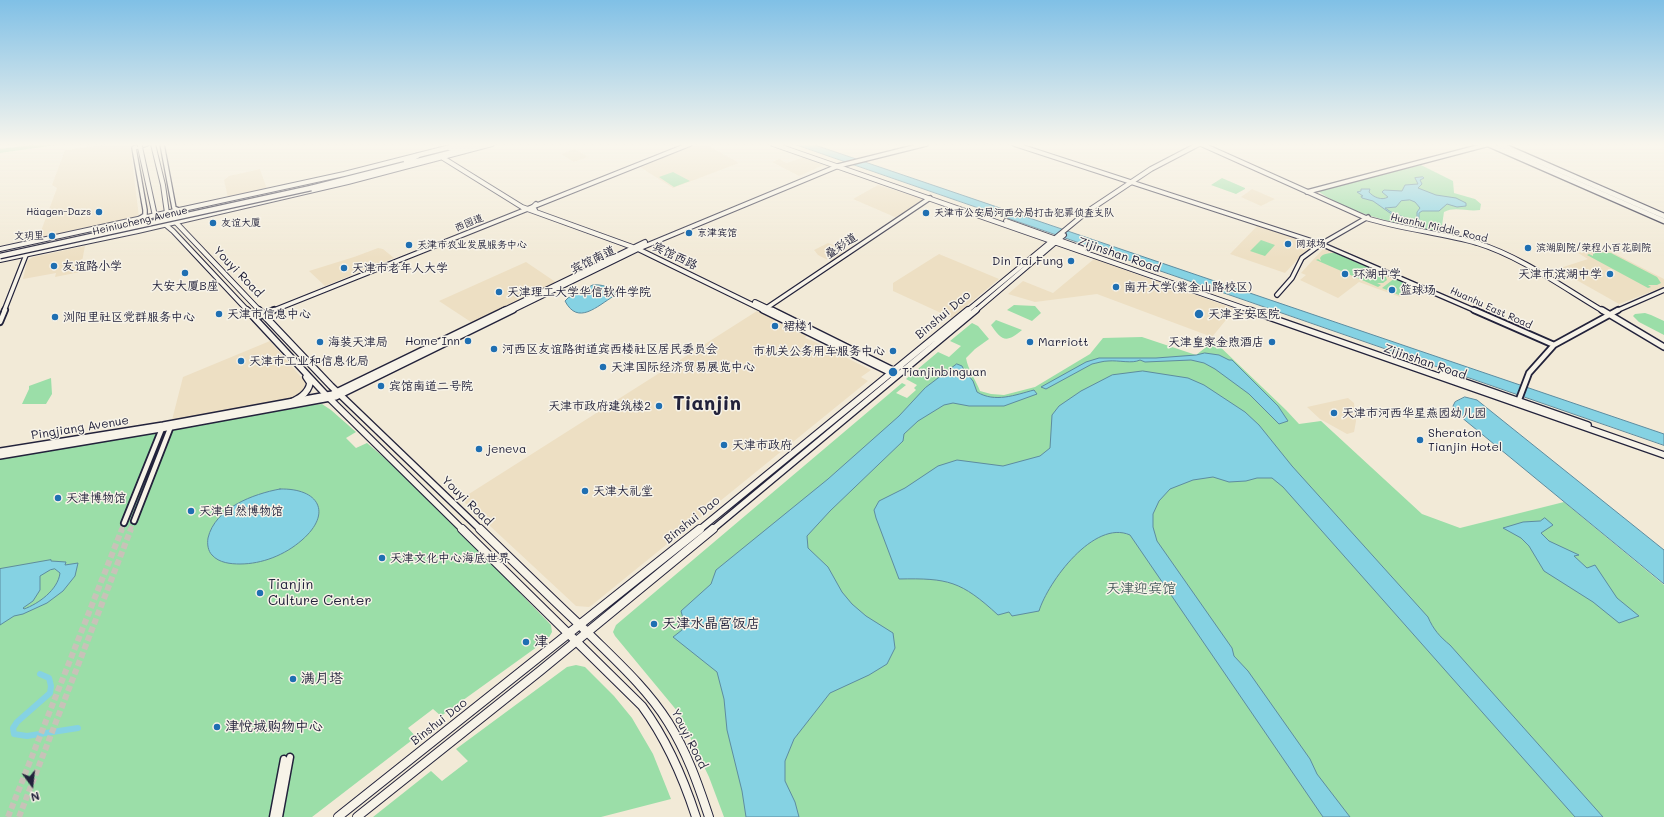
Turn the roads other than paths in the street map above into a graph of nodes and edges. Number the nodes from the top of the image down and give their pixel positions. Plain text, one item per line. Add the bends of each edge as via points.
1 (140, 182) edge
2 (148, 182) edge
3 (162, 182) edge
4 (169, 182) edge
5 (303, 182) edge
6 (325, 182) edge
7 (328, 182) edge
8 (345, 182) edge
9 (486, 182) edge
10 (590, 182) edge
11 (592, 182) edge
12 (795, 182) edge
13 (888, 182) edge
14 (891, 182) edge
15 (1132, 182) joint
16 (1286, 182) edge
17 (1286, 182) edge
18 (1345, 182) edge
19 (1575, 182) edge
20 (1586, 182) edge
21 (310, 186) junction
22 (1308, 192) junction
23 (930, 198) junction
24 (535, 204) junction
25 (529, 208) junction
26 (181, 210) junction
27 (167, 213) junction
28 (155, 216) junction
29 (1664, 216) edge
30 (1367, 218) junction
31 (138, 220) junction
32 (1664, 221) edge
33 (178, 222) junction
34 (166, 224) junction
35 (1056, 239) junction
36 (1321, 244) junction
37 (638, 247) junction
38 (0, 249) edge
39 (0, 252) edge
40 (26, 255) junction
41 (0, 256) edge
42 (0, 260) edge
43 (1664, 290) edge
44 (1277, 295) dead end
45 (765, 309) junction
46 (262, 314) junction
47 (1610, 314) junction
48 (254, 317) junction
49 (0, 322) edge
50 (1664, 344) edge
51 (1554, 345) junction
52 (1664, 347) edge
53 (304, 371) junction
54 (897, 374) junction
55 (339, 394) junction
56 (329, 397) junction
57 (289, 402) junction
58 (1518, 402) junction
59 (172, 425) junction
60 (162, 427) junction
61 (0, 451) edge
62 (1664, 452) edge
63 (0, 456) edge
64 (1664, 456) edge
65 (134, 521) tunnel mouth
66 (124, 523) tunnel mouth
67 (579, 626) junction
68 (569, 634) junction
69 (587, 634) junction
70 (577, 642) junction
71 (273, 817) edge
72 (279, 817) edge
73 (338, 817) edge
74 (357, 817) edge
75 (696, 817) edge
76 (709, 817) edge

1 - 31 street via 145,215
2 - 28 main road
3 - 27 main road
4 - 26 street via 174,208
5 - 26 main road, Heiniucheng Avenue
6 - 21 highway, Heiniucheng Avenue
7 - 21 highway, Heiniucheng Avenue
8 - 33 main road, Heiniucheng Avenue
9 - 25 main road, 宾馆西路
10 - 24 street, 西园道
11 - 24 street, 西园道
12 - 37 main road, 宾馆南道
13 - 23 main road, Zijinshan Road
14 - 35 main road, Zijinshan Road
15 - 35 main road, Binshui Dao
15 - 36 street, Huanhu East Road
16 - 22 main road, Huanhu Middle Road
17 - 22 main road, Huanhu Middle Road
18 - 22 street
19 - 32 highway
20 - 29 highway
21 - 39 highway, Heiniucheng Avenue
21 - 41 highway, Heiniucheng Avenue, bridge
22 - 30 main road, Huanhu Middle Road
23 - 35 main road, Zijinshan Road
23 - 45 street, 叠彩道
24 - 25 street, 西园道
24 - 25 main road
25 - 37 main road, 宾馆西路
25 - 46 street, 西园道
26 - 27 main road, Heiniucheng Avenue
27 - 28 main road, Heiniucheng Avenue
27 - 33 main road, Youyi Road
28 - 31 main road, Heiniucheng Avenue
28 - 34 main road, Youyi Road
30 - 36 street
30 - 47 main road, Huanhu Middle Road via 1477,241 1498,249 1520,259
31 - 38 main road, Heiniucheng Avenue
33 - 34 main road, Heiniucheng Avenue
33 - 46 main road, Youyi Road
34 - 40 main road, Heiniucheng Avenue
34 - 48 main road, Youyi Road
35 - 54 main road, Binshui Dao
35 - 58 main road, Zijinshan Road
36 - 44 street via 1302,258 1292,278
36 - 51 street, Huanhu East Road
37 - 45 main road, 宾馆西路
37 - 55 main road, 宾馆南道
40 - 42 main road, Heiniucheng Avenue
40 - 49 street
43 - 47 street
45 - 54 main road, 宾馆西路
46 - 48 street, 西园道
46 - 55 main road, Youyi Road
47 - 50 main road, Huanhu Middle Road
47 - 51 street
47 - 52 main road, Huanhu Middle Road
48 - 53 main road, Youyi Road
51 - 58 street via 1529,373
53 - 56 main road, Youyi Road
53 - 57 main road via 310,380 309,387 300,397
54 - 67 main road, Binshui Dao
54 - 69 main road, Binshui Dao
55 - 56 main road, 宾馆南道
55 - 67 main road, Youyi Road
56 - 57 main road
56 - 59 main road
56 - 68 main road, Youyi Road
57 - 59 main road
58 - 62 main road, Zijinshan Road
58 - 64 main road, Zijinshan Road
59 - 60 main road
59 - 65 street
60 - 61 main road, Pingjiang Avenue
60 - 63 main road
60 - 66 street
67 - 68 main road, Binshui Dao
67 - 69 main road, Youyi Road
68 - 70 main road, Youyi Road
68 - 73 main road, Binshui Dao
69 - 70 main road, Binshui Dao
69 - 76 main road, Youyi Road via 648,695 669,723 696,780
70 - 74 main road, Binshui Dao
70 - 75 main road, Youyi Road via 626,688 649,715 683,778
71 - 72 street via 287,758

